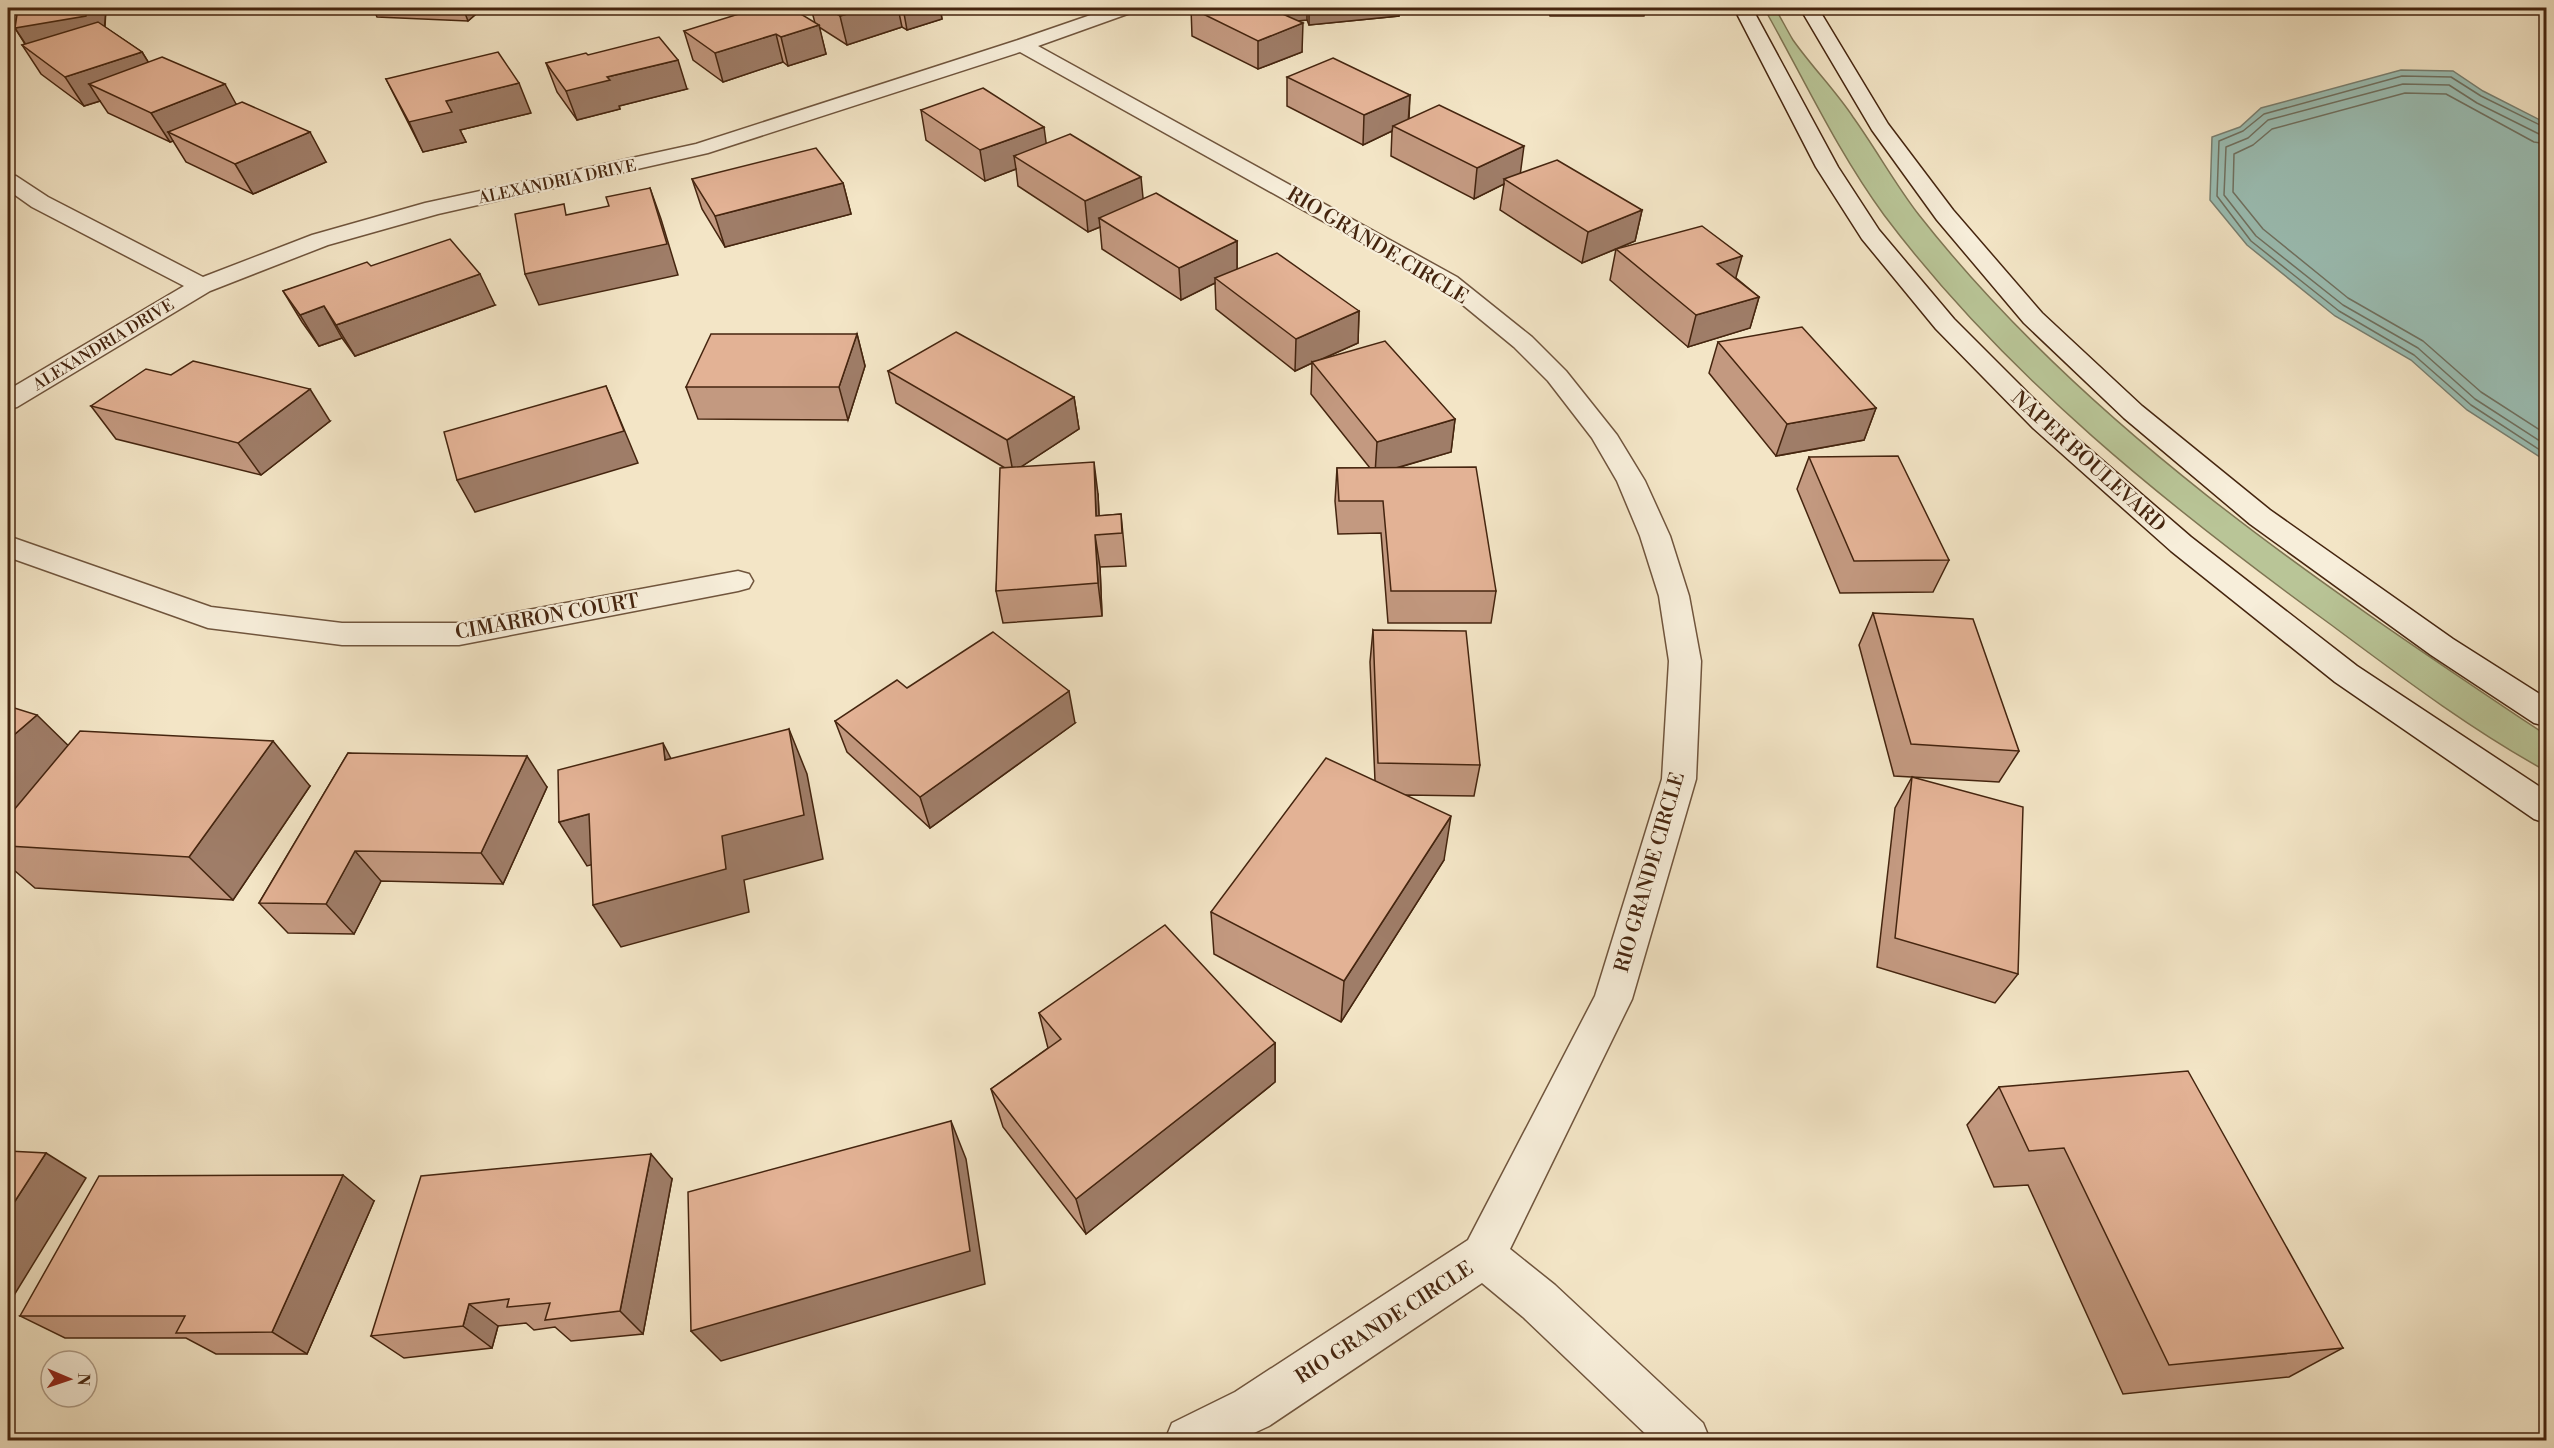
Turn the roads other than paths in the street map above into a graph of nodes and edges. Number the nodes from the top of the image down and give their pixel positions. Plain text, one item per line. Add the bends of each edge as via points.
1 (1127, 8) edge
2 (1743, 8) edge
3 (1809, 8) edge
4 (1022, 45) junction
5 (8, 181) edge
6 (202, 286) junction
7 (8, 401) edge
8 (8, 546) edge
9 (738, 581) dead end
10 (2547, 714) edge
11 (2547, 809) edge
12 (1484, 1256) junction
13 (1189, 1440) edge
14 (1686, 1440) edge

1 - 4 street, ALEXANDRIA DRIVE
2 - 11 street, NAPER BOULEVARD via 1827,167 1870,234 1945,324 2042,422 2181,544 2346,674
3 - 10 street via 1879,126 1945,215 2033,318 2133,412 2260,516 2442,647
4 - 6 street, ALEXANDRIA DRIVE via 702,149 433,208 343,234
4 - 12 street, RIO GRANDE CIRCLE via 1390,248 1449,282 1488,312 1557,376 1603,435 1631,481 1655,536 1674,596 1685,661 1679,779 1613,999
5 - 6 street via 40,202
6 - 7 street, ALEXANDRIA DRIVE
8 - 9 street, CIMARRON COURT via 207,617 342,634 459,634
12 - 13 street, RIO GRANDE CIRCLE via 1252,1409
12 - 14 street via 1539,1301

